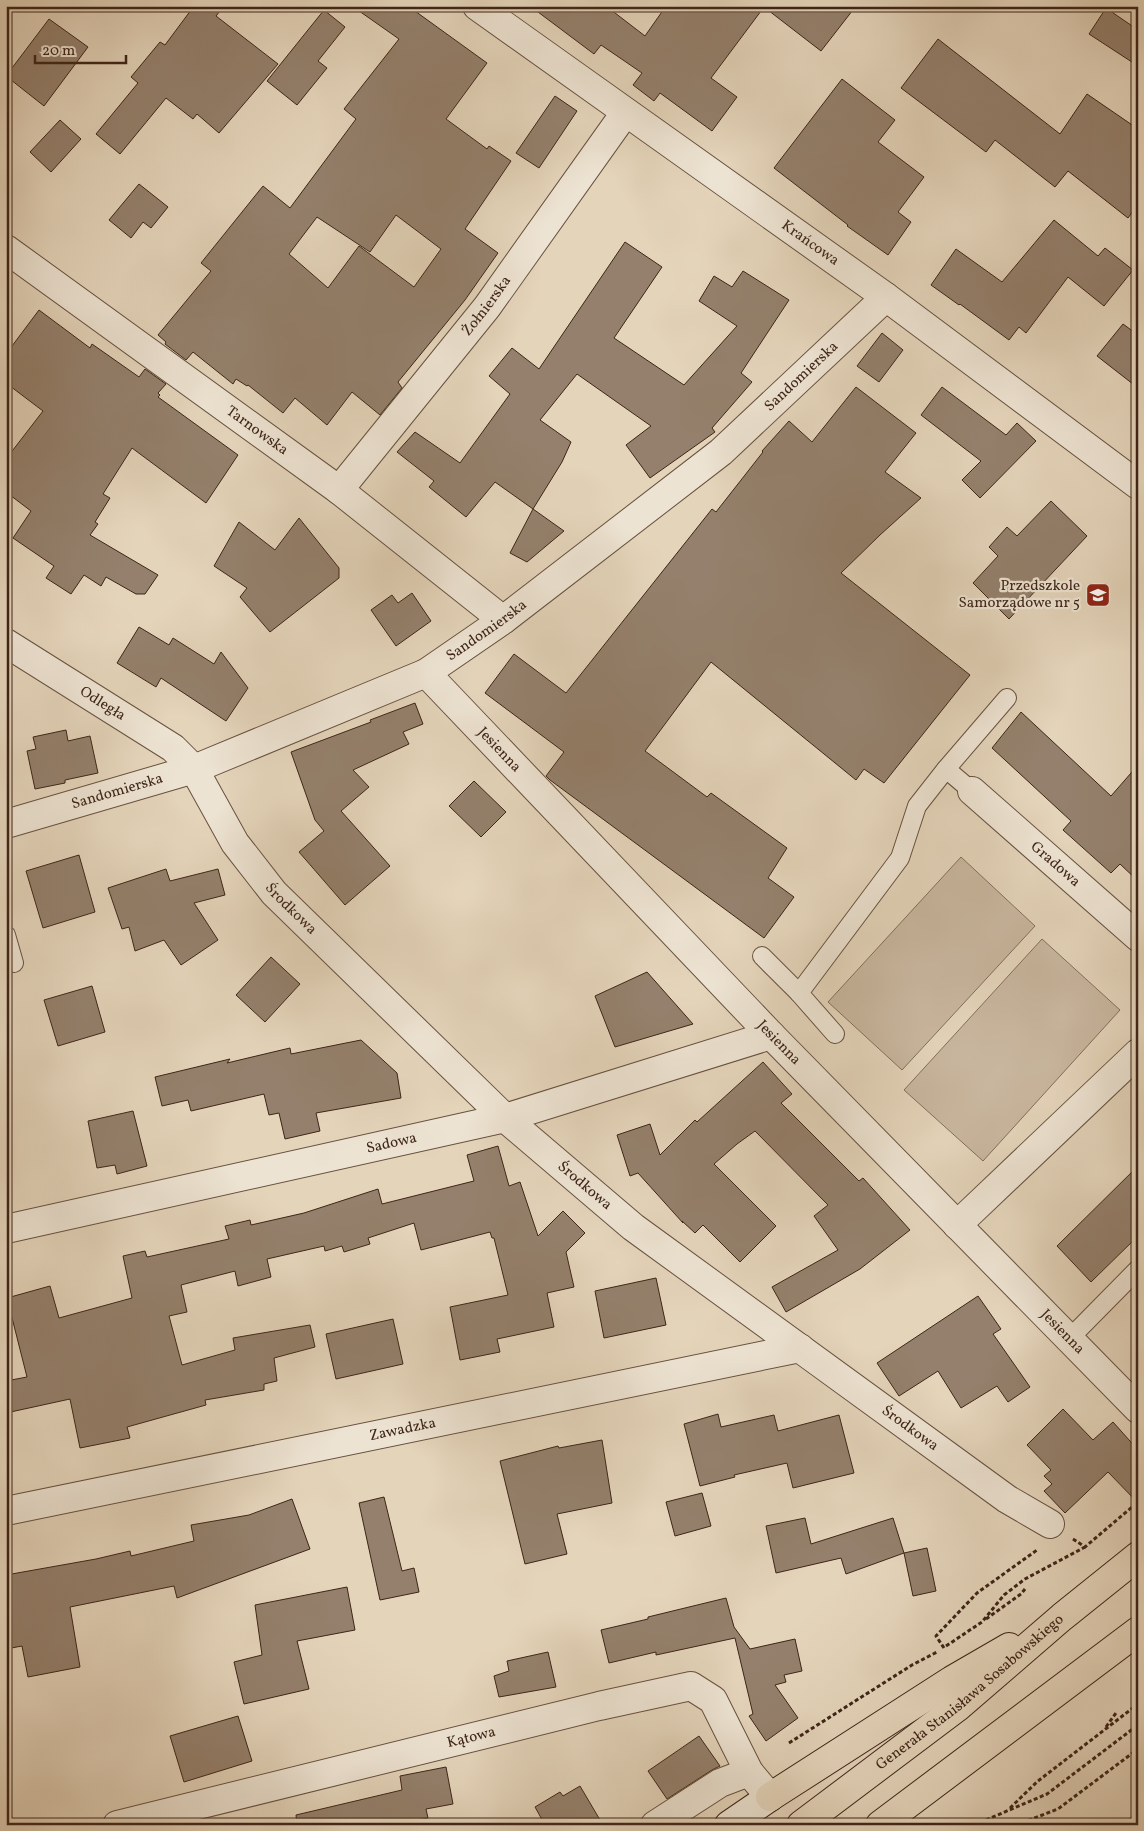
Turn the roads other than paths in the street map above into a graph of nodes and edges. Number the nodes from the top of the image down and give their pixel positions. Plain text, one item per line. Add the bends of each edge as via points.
1 (477, 6) edge
2 (625, 113) junction
3 (6, 249) edge
4 (886, 297) junction
5 (1138, 485) edge
6 (339, 490) junction
7 (503, 620) junction
8 (6, 643) edge
9 (426, 673) junction
10 (1007, 698) dead end
11 (194, 769) junction
12 (946, 769) junction
13 (972, 792) joint
14 (6, 824) edge
15 (6, 935) edge
16 (1138, 938) edge
17 (762, 956) dead end
18 (14, 963) dead end
19 (799, 993) junction
20 (835, 1034) dead end
21 (771, 1035) junction
22 (1138, 1053) edge
23 (505, 1118) junction
24 (957, 1225) junction
25 (6, 1229) edge
26 (1138, 1269) edge
27 (1070, 1338) junction
28 (800, 1348) junction
29 (1138, 1409) edge
30 (6, 1511) edge
31 (1060, 1530) road end
32 (1138, 1556) edge
33 (1062, 1617) junction
34 (1138, 1631) edge
35 (1020, 1718) junction
36 (749, 1772) junction
37 (770, 1797) junction
38 (117, 1825) edge
39 (655, 1825) edge
40 (729, 1825) edge
41 (800, 1825) edge
42 (880, 1825) edge
43 (911, 1825) edge

1 - 2 street, Krańcowa
2 - 4 street, Krańcowa
2 - 6 street, Żołnierska via 487,308
3 - 6 street, Tarnowska
4 - 5 street, Krańcowa
4 - 7 street, Sandomierska via 721,452
6 - 7 street, Tarnowska
7 - 9 street, Sandomierska
8 - 11 street, Odległa via 166,744
9 - 11 street, Sandomierska
9 - 21 street, Jesienna
10 - 12 lane
11 - 14 street, Sandomierska
11 - 23 street, Środkowa via 235,843 274,893
12 - 13 lane
12 - 19 lane via 917,806 900,858
13 - 16 street, Gradowa
15 - 18 lane
17 - 19 lane
19 - 20 lane
21 - 23 street, Sadowa
21 - 24 street, Jesienna
22 - 24 street
23 - 25 street, Sadowa
23 - 28 street, Środkowa via 633,1227
24 - 27 street, Jesienna
26 - 27 lane
27 - 29 street, Jesienna
28 - 30 street, Zawadzka
28 - 31 street, Środkowa via 1007,1500
32 - 33 highway, Generała Stanisława Sosabowskiego
33 - 37 highway via 952,1680
33 - 41 highway, Generała Stanisława Sosabowskiego via 959,1706
34 - 35 highway
35 - 42 highway
35 - 43 highway
36 - 37 street, Kątowa
36 - 38 street, Kątowa via 713,1700 691,1686
36 - 39 street via 720,1783
37 - 40 street

